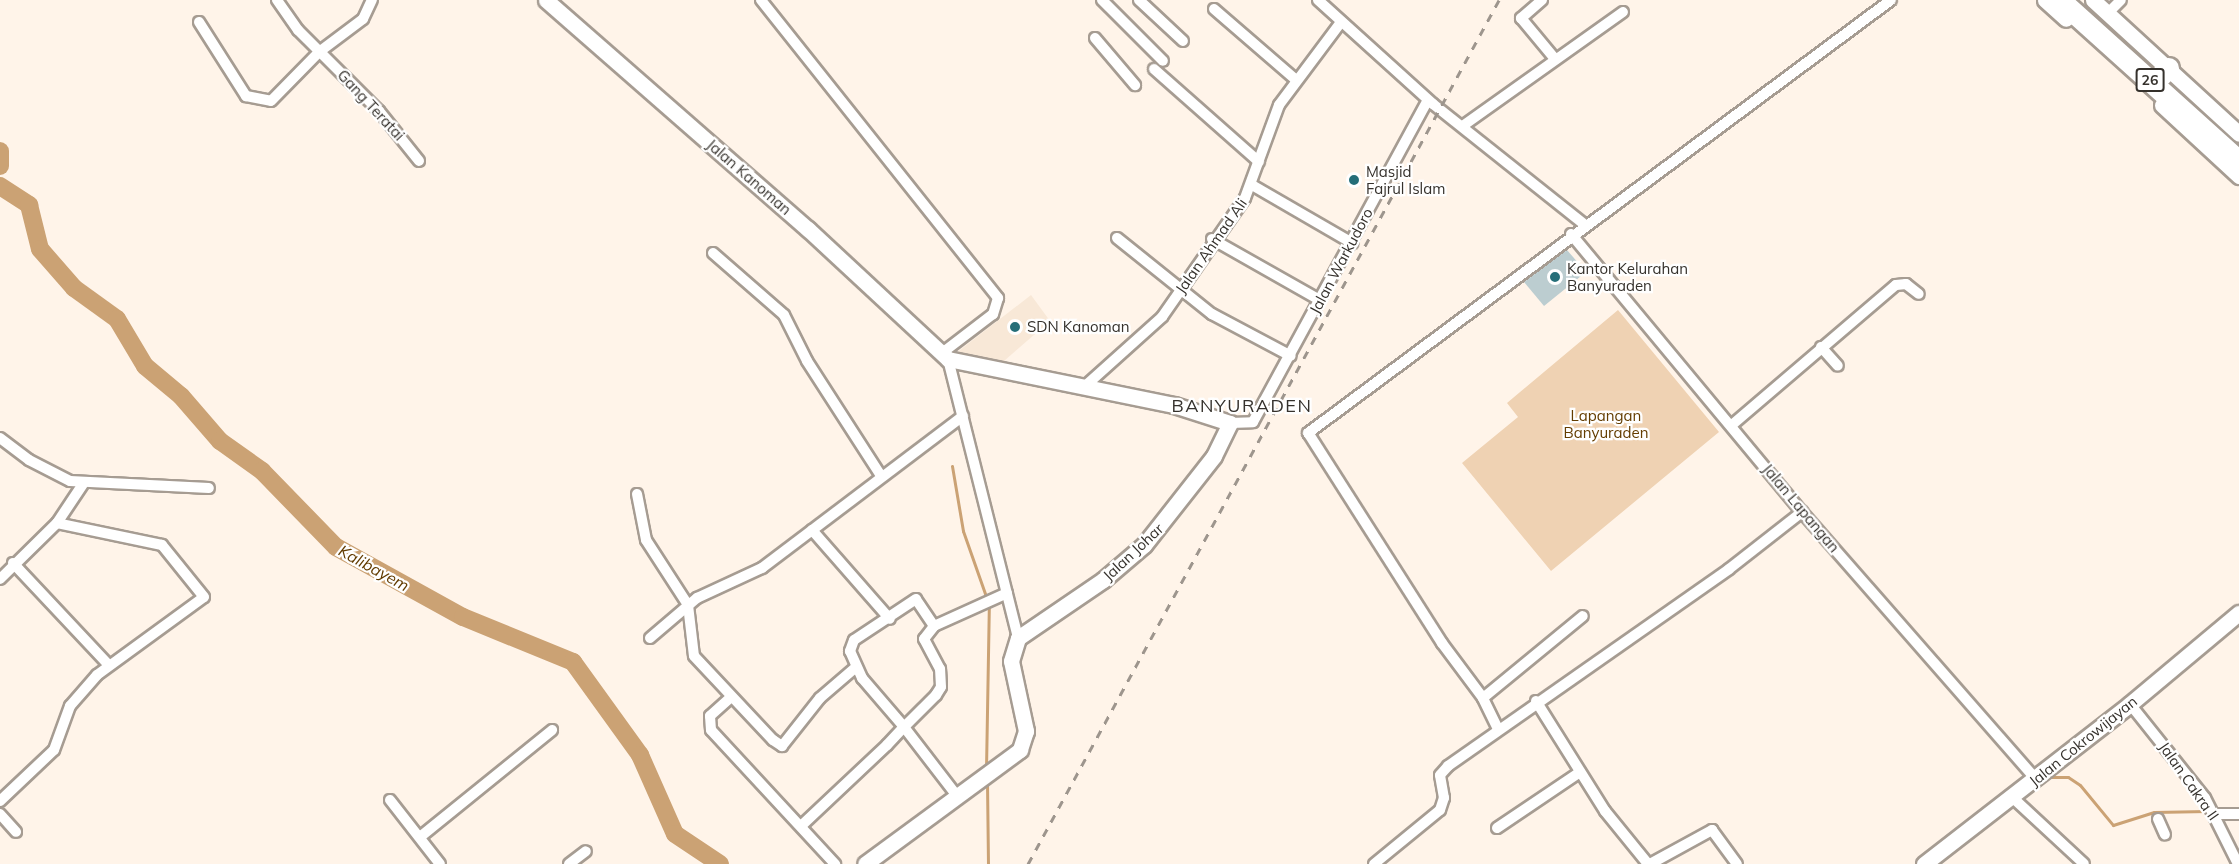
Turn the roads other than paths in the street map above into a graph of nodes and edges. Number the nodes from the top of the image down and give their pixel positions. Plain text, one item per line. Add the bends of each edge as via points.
1 (277, 0) edge
2 (372, 0) edge
3 (546, 0) edge
4 (760, 0) edge
5 (1102, 0) edge
6 (1139, 0) edge
7 (1318, 0) edge
8 (1542, 0) edge
9 (1891, 0) edge
10 (2045, 0) edge
11 (2060, 0) edge
12 (2081, 0) edge
13 (2093, 0) edge
14 (2121, 0) edge
15 (1214, 9) dead end
16 (1623, 12) dead end
17 (2108, 13) junction
18 (199, 22) dead end
19 (1341, 22) junction
20 (1095, 38) dead end
21 (1183, 41) dead end
22 (319, 52) junction
23 (1555, 60) junction
24 (1163, 61) dead end
25 (1154, 69) dead end
26 (2165, 72) junction
27 (1295, 79) junction
28 (1135, 85) dead end
29 (1428, 100) junction
30 (1464, 125) junction
31 (2224, 131) edge
32 (419, 161) dead end
33 (2239, 161) edge
34 (1259, 162) junction
35 (2239, 176) edge
36 (1252, 185) junction
37 (1584, 224) junction
38 (1571, 234) junction
39 (1117, 238) dead end
40 (1212, 239) junction
41 (1352, 243) junction
42 (713, 253) dead end
43 (1179, 290) junction
44 (1919, 294) dead end
45 (1320, 300) junction
46 (1821, 347) junction
47 (945, 356) junction
48 (1291, 356) junction
49 (1838, 366) dead end
50 (1084, 387) junction
51 (963, 416) junction
52 (1230, 423) junction
53 (1733, 424) junction
54 (0, 438) edge
55 (880, 476) junction
56 (83, 484) junction
57 (209, 488) dead end
58 (637, 494) dead end
59 (1802, 512) junction
60 (57, 523) junction
61 (812, 530) junction
62 (13, 563) junction
63 (0, 579) edge
64 (1007, 593) junction
65 (688, 605) junction
66 (2239, 613) edge
67 (1583, 616) dead end
68 (890, 619) junction
69 (934, 626) junction
70 (650, 638) dead end
71 (1018, 638) junction
72 (108, 664) junction
73 (856, 667) junction
74 (730, 698) junction
75 (1483, 698) junction
76 (1536, 701) junction
77 (2130, 704) junction
78 (904, 727) junction
79 (1498, 729) junction
80 (552, 730) dead end
81 (1580, 772) junction
82 (2036, 779) junction
83 (958, 797) junction
84 (2012, 797) junction
85 (390, 800) dead end
86 (0, 801) edge
87 (2214, 812) junction
88 (0, 814) edge
89 (2239, 814) edge
90 (2158, 819) dead end
91 (801, 826) junction
92 (1497, 828) dead end
93 (16, 831) dead end
94 (2165, 835) dead end
95 (420, 837) junction
96 (586, 851) dead end
97 (440, 864) edge
98 (569, 864) edge
99 (835, 864) edge
100 (865, 864) edge
101 (1374, 864) edge
102 (1649, 864) edge
103 (1737, 864) edge
104 (1924, 864) edge
105 (2084, 864) edge
106 (2238, 864) edge

1 - 22 street, Gang Teratai
2 - 22 street via 363,19
3 - 47 street, Jalan Kanoman
4 - 47 street via 998,298 993,314
5 - 24 street
6 - 21 street
7 - 19 street
8 - 23 street via 1521,18
9 - 37 street
10 - 35 street
11 - 31 highway, 26
12 - 26 highway, 26
13 - 17 street
14 - 17 street
15 - 27 street
16 - 23 street
17 - 26 street
18 - 22 street via 246,96 271,100
19 - 27 street, Jalan Ahmad Ali
19 - 29 street
20 - 28 street
22 - 32 street, Gang Teratai via 379,111
23 - 30 street
25 - 34 street
26 - 31 highway, 26
27 - 34 street, Jalan Ahmad Ali via 1271,119
29 - 30 street
29 - 41 street, Jalan Warkudoro
30 - 37 street
31 - 33 highway, 26
34 - 36 street, Jalan Ahmad Ali
36 - 40 street, Jalan Ahmad Ali
36 - 41 street
37 - 38 street
38 - 53 street, Jalan Lapangan
38 - 75 street via 1308,433 1442,642
39 - 43 street
40 - 43 street, Jalan Ahmad Ali
40 - 45 street
41 - 45 street, Jalan Warkudoro
42 - 55 street via 784,315 807,361
43 - 48 street via 1236,328
43 - 50 street, Jalan Ahmad Ali via 1150,331
44 - 46 street via 1906,284 1896,285
45 - 48 street, Jalan Warkudoro
46 - 49 street
46 - 53 street
47 - 50 street
47 - 51 street
48 - 52 street, Jalan Warkudoro via 1253,422
50 - 52 street via 1174,405
51 - 55 street
51 - 64 street
52 - 71 street, Jalan Johar via 1214,456 1144,545 1103,580
53 - 59 street, Jalan Lapangan
54 - 56 street via 49,472
55 - 61 street
56 - 57 street
56 - 60 street
58 - 65 street via 646,540
59 - 76 street via 1730,570
59 - 82 street, Jalan Lapangan
60 - 62 street
60 - 72 street via 162,545 204,597
61 - 65 street via 762,568
61 - 68 street
62 - 63 street
62 - 72 street
64 - 69 street
64 - 71 street
65 - 70 street
65 - 74 street via 694,656
66 - 77 street, Jalan Cokrowijayan
67 - 75 street
68 - 69 street via 916,599
68 - 73 street via 852,642
69 - 78 street via 924,639 942,682
71 - 83 street via 1011,661 1026,738 1013,757
72 - 86 street via 71,705 54,750
73 - 74 street via 820,698 782,746
73 - 78 street
74 - 91 street via 710,716 711,730
75 - 79 street
76 - 79 street
76 - 81 street
77 - 82 street, Jalan Cokrowijayan
77 - 87 street, Jalan Cakra II
78 - 83 street
78 - 91 street
79 - 101 street via 1440,775 1444,798 1430,822
80 - 95 street
81 - 92 street
81 - 102 street
82 - 84 street, Jalan Cokrowijayan
83 - 100 street
84 - 104 street, Jalan Cokrowijayan
84 - 105 street
85 - 95 street
87 - 89 street
87 - 106 street, Jalan Cakra II
88 - 93 street
90 - 94 street
91 - 99 street
95 - 97 street
96 - 98 street
102 - 103 street via 1712,830

